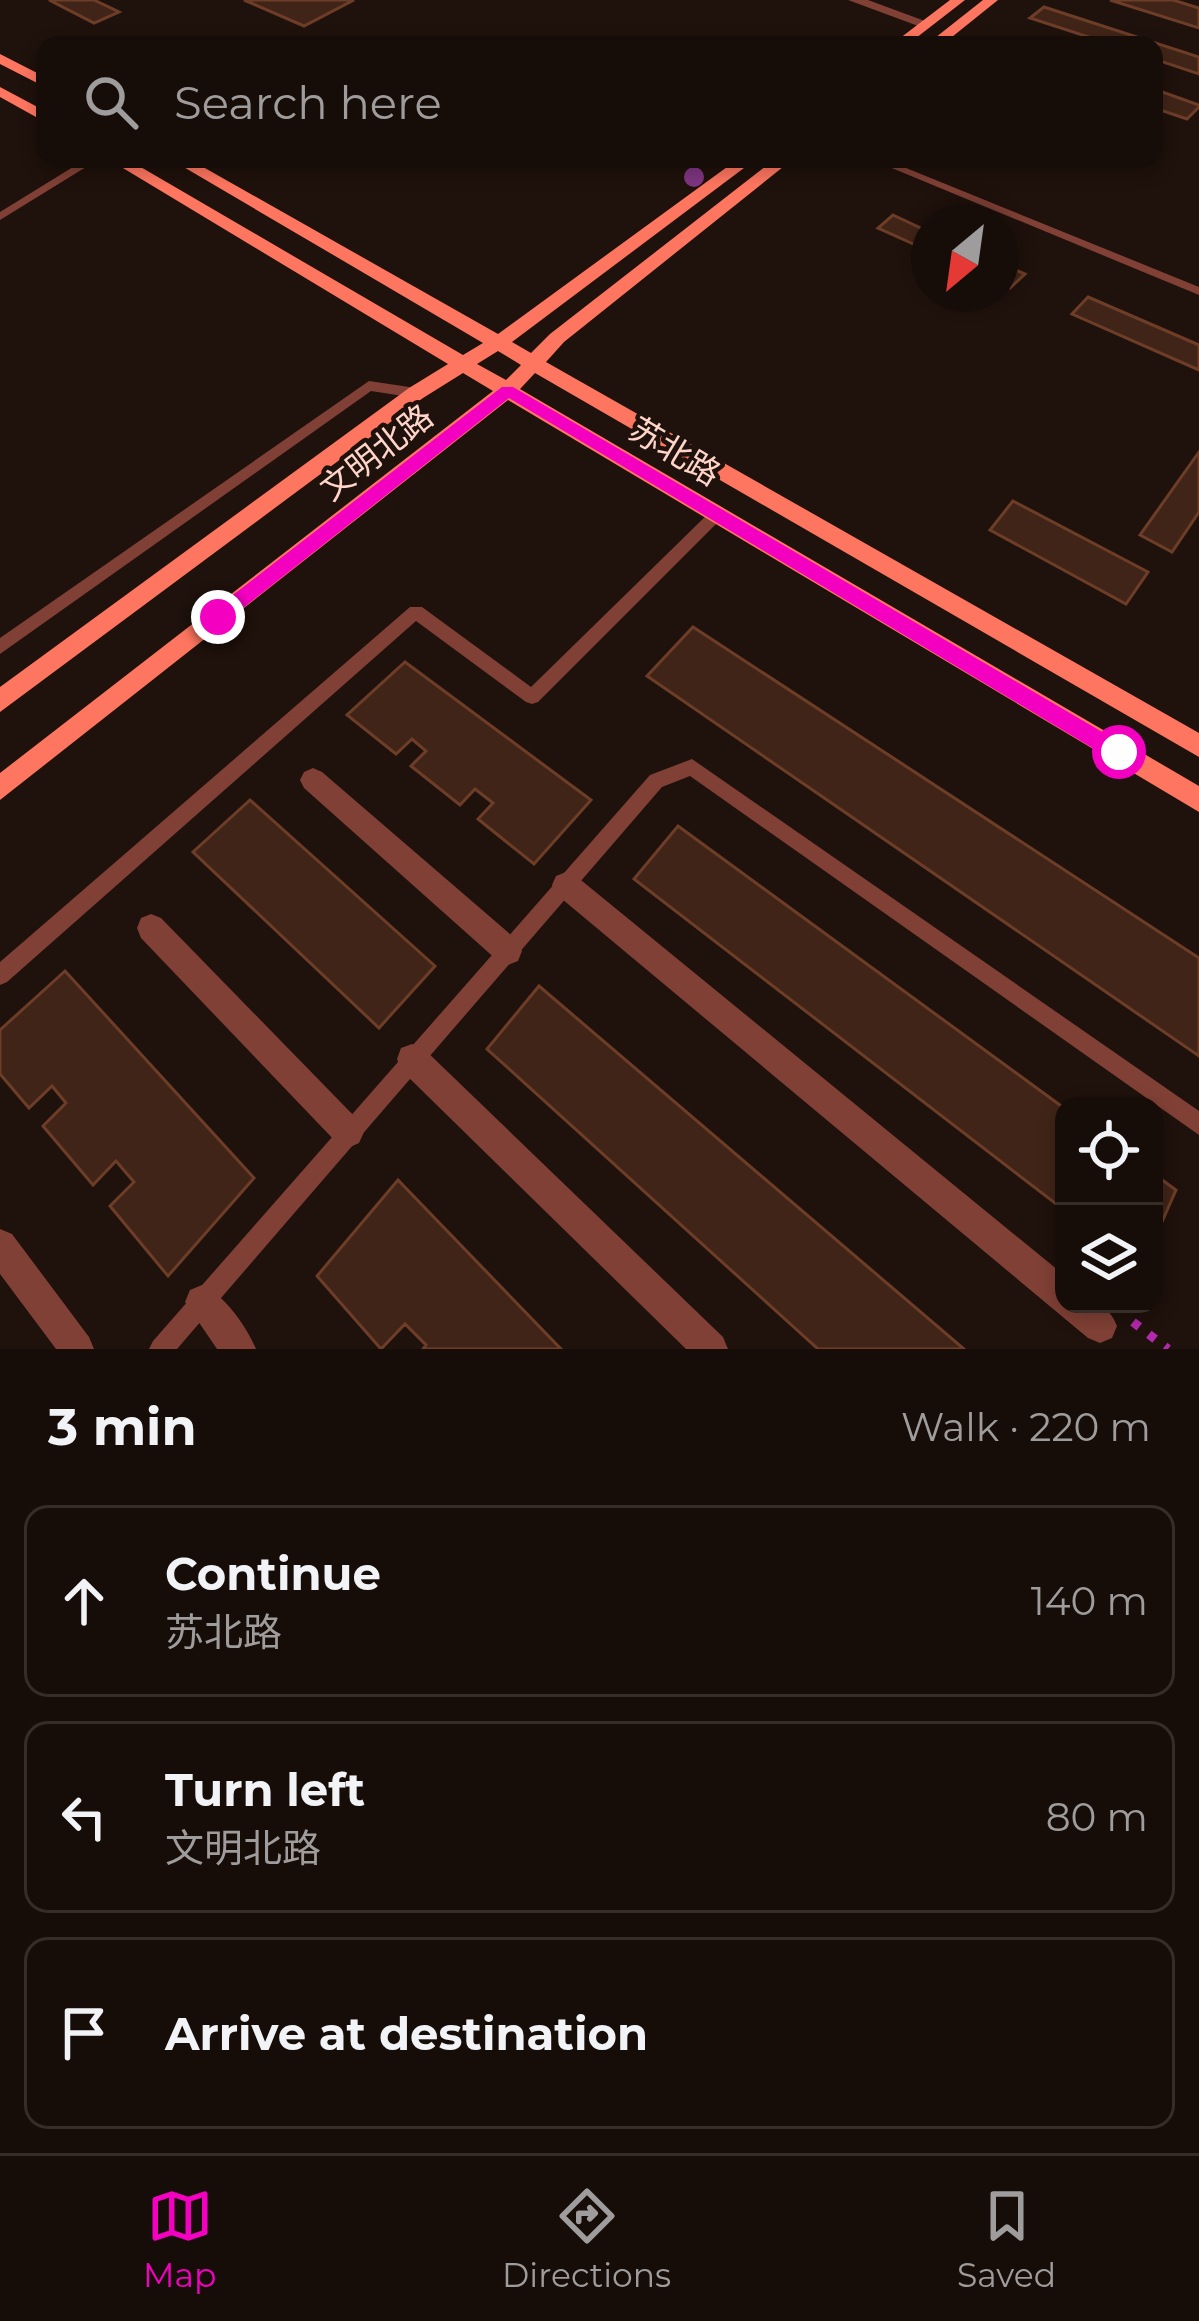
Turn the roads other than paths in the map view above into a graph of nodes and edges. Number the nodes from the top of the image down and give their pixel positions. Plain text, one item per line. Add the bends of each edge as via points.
1 (855, 0) edge
2 (958, 0) edge
3 (991, 0) edge
4 (926, 24) junction
5 (910, 36) edge
6 (945, 36) edge
7 (0, 58) edge
8 (36, 78) edge
9 (0, 91) edge
10 (36, 112) edge
11 (80, 168) edge
12 (131, 168) edge
13 (194, 168) edge
14 (736, 168) edge
15 (774, 168) edge
16 (897, 168) edge
17 (0, 218) edge
18 (1199, 291) edge
19 (498, 344) junction
20 (532, 364) junction
21 (464, 365) junction
22 (508, 391) junction
23 (416, 393) junction
24 (716, 514) junction
25 (0, 647) edge
26 (0, 701) edge
27 (1199, 746) edge
28 (313, 780) dead end
29 (0, 788) edge
30 (1199, 800) edge
31 (566, 885) junction
32 (151, 928) dead end
33 (508, 950) junction
34 (0, 975) edge
35 (412, 1059) junction
36 (1199, 1124) edge
37 (348, 1132) junction
38 (0, 1246) edge
39 (1055, 1290) edge
40 (202, 1302) junction
41 (77, 1349) edge
42 (161, 1349) edge
43 (239, 1349) edge
44 (711, 1349) edge

1 - 4 street
2 - 4 main road
3 - 6 main road
4 - 5 main road
7 - 8 main road
9 - 10 main road
11 - 17 lane
12 - 21 main road, 苏北路
13 - 19 main road, 苏北路
14 - 19 main road, 文明北路
15 - 20 main road, 文明北路
16 - 18 lane
19 - 20 main road, 苏北路
19 - 21 main road, 文明北路
20 - 22 main road, 文明北路
20 - 27 main road, 苏北路
21 - 22 main road, 苏北路
21 - 23 main road, 文明北路
22 - 24 main road, 苏北路
22 - 29 main road, 文明北路
23 - 25 lane via 369,386
23 - 26 main road, 文明北路
24 - 30 main road, 苏北路
24 - 34 lane via 532,698 416,612
28 - 33 street
31 - 33 lane
31 - 36 lane via 656,781 692,766
31 - 39 street
32 - 37 street
33 - 35 lane
35 - 37 lane
35 - 44 street
37 - 40 lane
38 - 41 street
40 - 42 lane
40 - 43 street

